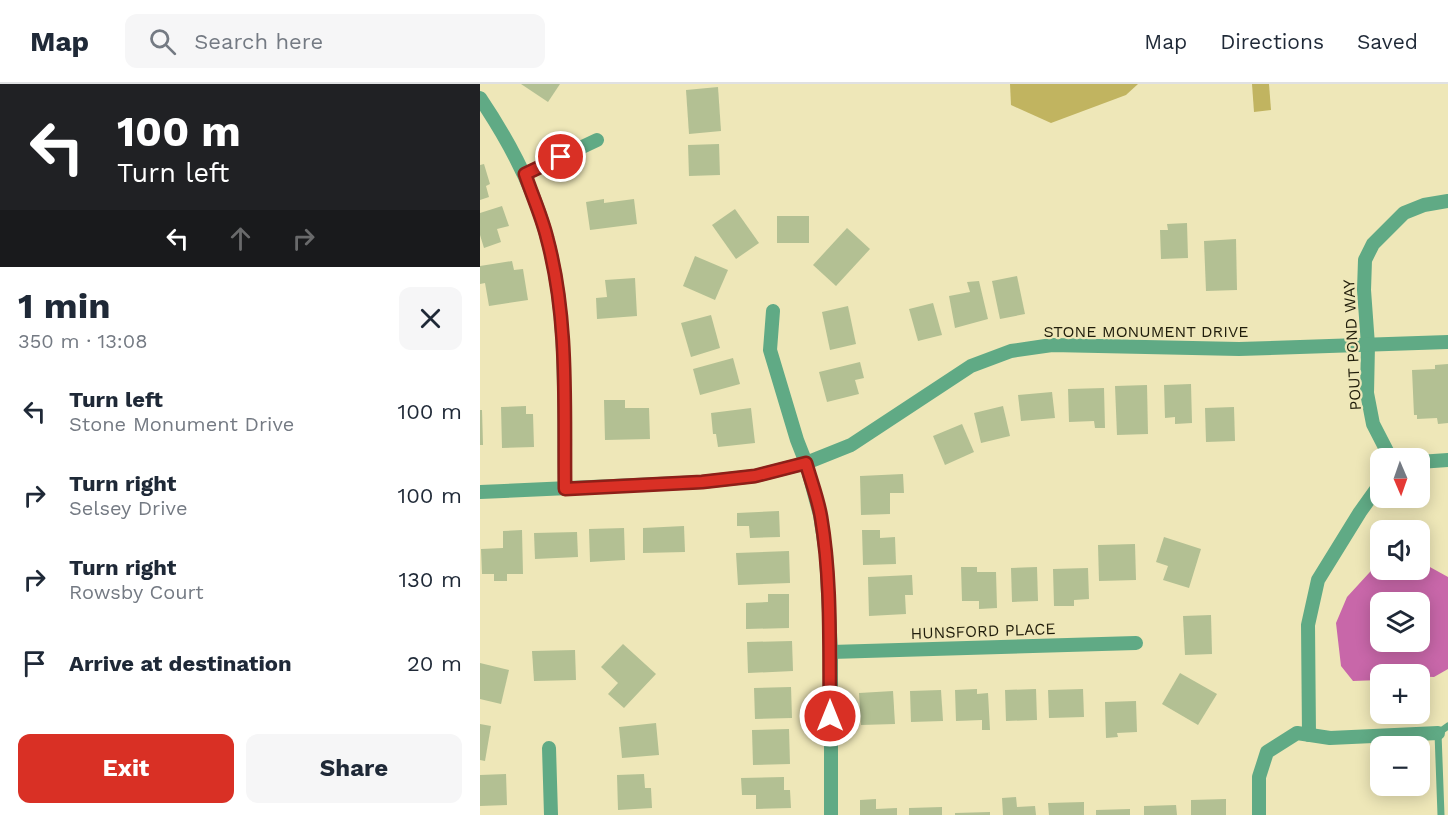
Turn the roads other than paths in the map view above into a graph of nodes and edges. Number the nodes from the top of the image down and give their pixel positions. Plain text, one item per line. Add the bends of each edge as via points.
1 (480, 98) edge
2 (597, 140) dead end
3 (525, 174) junction
4 (1448, 201) edge
5 (773, 311) dead end
6 (1448, 342) edge
7 (1368, 345) junction
8 (1385, 448) edge
9 (1448, 460) edge
10 (1430, 461) edge
11 (806, 463) junction
12 (565, 489) junction
13 (480, 492) edge
14 (1370, 498) edge
15 (1136, 643) dead end
16 (831, 652) junction
17 (1443, 730) edge
18 (1309, 735) junction
19 (549, 748) dead end
20 (551, 815) edge
21 (831, 815) edge
22 (1259, 815) edge
23 (1441, 815) edge

1 - 3 street
2 - 3 street
3 - 12 street via 547,238 557,289 562,337
4 - 7 street, POUT POND WAY via 1404,213 1373,243 1365,260
5 - 11 street via 770,350
6 - 7 street, STONE MONUMENT DRIVE
7 - 8 street, POUT POND WAY via 1367,393 1372,424
7 - 11 street, STONE MONUMENT DRIVE via 1239,349 1052,345 1011,351 971,366 851,445
9 - 10 street
11 - 12 street, STONE MONUMENT DRIVE via 755,476 702,482
11 - 16 street via 824,545
12 - 13 street, STONE MONUMENT DRIVE
14 - 18 street via 1318,580 1308,625
15 - 16 street, HUNSFORD PLACE
16 - 21 street
17 - 18 street via 1330,738
17 - 23 lane
18 - 22 street via 1297,734 1267,752 1259,777
19 - 20 street

